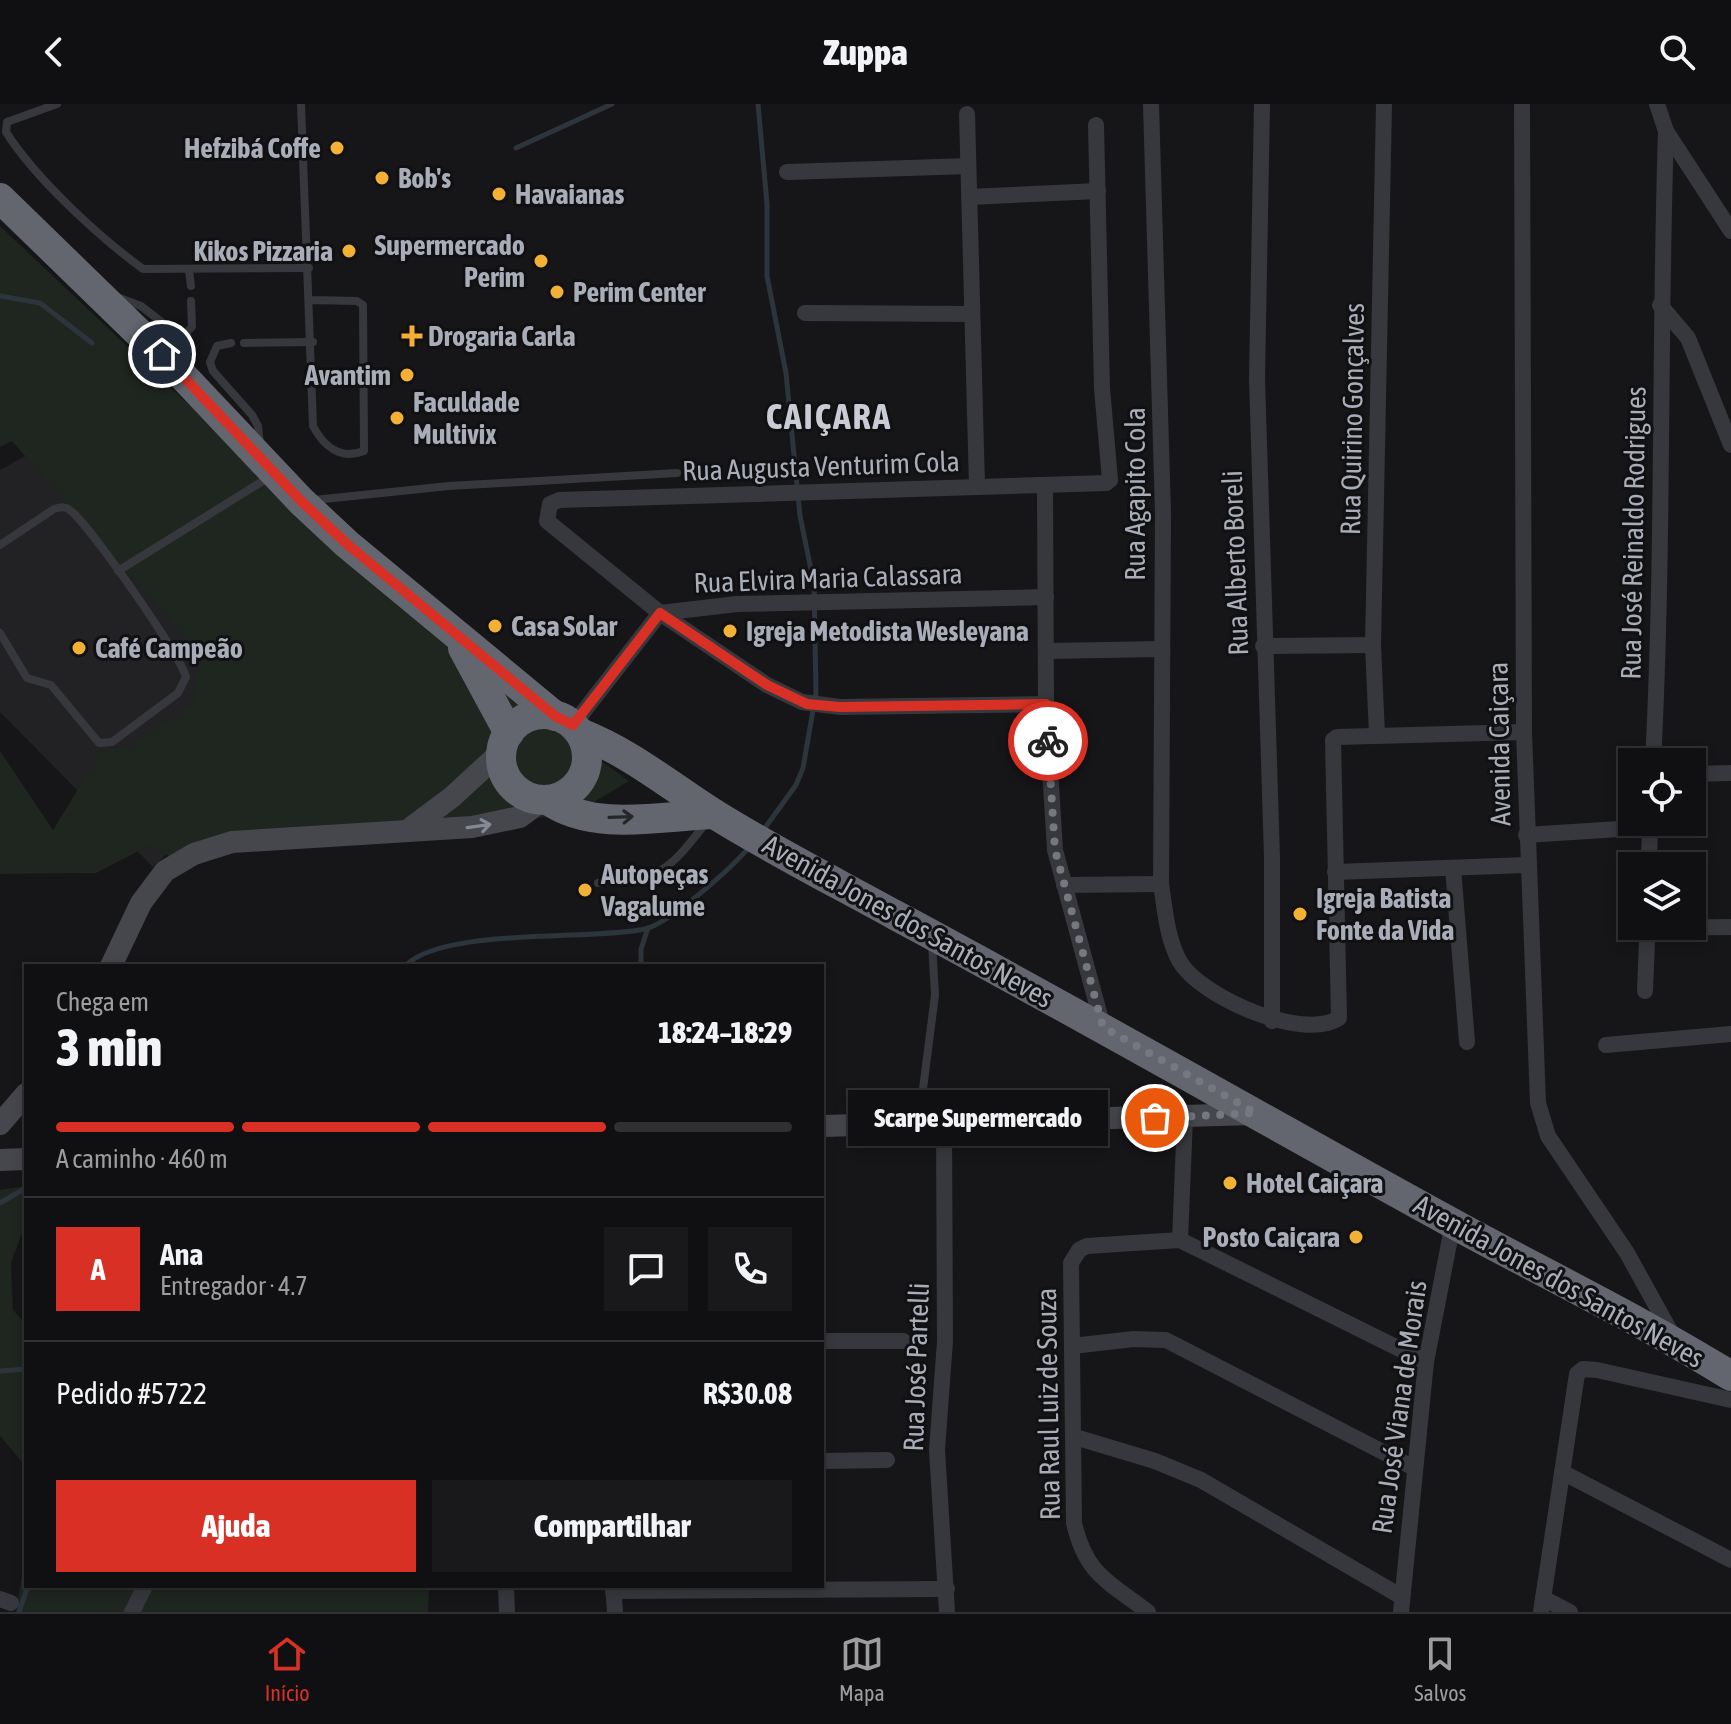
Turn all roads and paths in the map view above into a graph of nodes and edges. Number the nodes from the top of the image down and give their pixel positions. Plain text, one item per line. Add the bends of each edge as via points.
1 (57, 104) edge
2 (301, 104) edge
3 (1151, 104) edge
4 (1262, 104) edge
5 (1384, 104) edge
6 (1657, 104) edge
7 (1522, 106) dead end
8 (967, 114) dead end
9 (1096, 125) dead end
10 (1666, 131) junction
11 (968, 166) junction
12 (787, 172) dead end
13 (1098, 191) junction
14 (969, 197) junction
15 (0, 198) edge
16 (1731, 231) edge
17 (309, 268) junction
18 (189, 271) junction
19 (191, 286) dead end
20 (102, 295) junction
21 (311, 300) junction
22 (191, 301) dead end
23 (1660, 305) junction
24 (805, 313) dead end
25 (971, 314) junction
26 (313, 342) junction
27 (231, 343) dead end
28 (244, 343) dead end
29 (1731, 445) edge
30 (269, 467) junction
31 (677, 473) dead end
32 (977, 486) junction
33 (1045, 486) junction
34 (301, 501) junction
35 (0, 545) edge
36 (118, 571) junction
37 (1046, 597) junction
38 (660, 613) junction
39 (455, 632) junction
40 (0, 633) edge
41 (1373, 645) junction
42 (1263, 646) junction
43 (1161, 649) junction
44 (1047, 651) junction
45 (1046, 704) junction
46 (569, 725) junction
47 (1524, 732) junction
48 (1377, 735) junction
49 (505, 742) junction
50 (1653, 748) edge
51 (1731, 773) edge
52 (1706, 774) edge
53 (546, 800) junction
54 (726, 821) junction
55 (1618, 828) edge
56 (408, 830) junction
57 (1526, 835) junction
58 (1527, 865) junction
59 (1453, 868) junction
60 (1335, 872) junction
61 (598, 883) dead end
62 (1161, 884) junction
63 (1064, 885) junction
64 (1706, 927) edge
65 (1731, 927) edge
66 (932, 934) junction
67 (1647, 940) edge
68 (112, 964) edge
69 (1645, 991) dead end
70 (1272, 1021) junction
71 (1103, 1027) junction
72 (1731, 1034) edge
73 (1467, 1042) dead end
74 (1606, 1045) dead end
75 (24, 1096) edge
76 (1256, 1113) junction
77 (1185, 1118) junction
78 (944, 1123) junction
79 (0, 1124) edge
80 (919, 1124) junction
81 (824, 1126) edge
82 (24, 1159) edge
83 (0, 1160) edge
84 (1453, 1223) junction
85 (1180, 1240) junction
86 (824, 1341) edge
87 (903, 1341) dead end
88 (1676, 1342) junction
89 (1072, 1346) junction
90 (1426, 1362) junction
91 (1731, 1376) edge
92 (1731, 1400) edge
93 (1075, 1437) junction
94 (887, 1460) dead end
95 (824, 1461) edge
96 (1414, 1468) junction
97 (1562, 1472) junction
98 (1731, 1560) edge
99 (144, 1588) edge
100 (506, 1588) edge
101 (613, 1588) edge
102 (947, 1589) junction
103 (1127, 1596) junction
104 (1401, 1605) edge
105 (1542, 1605) edge
106 (132, 1612) edge
107 (507, 1612) edge
108 (615, 1612) edge
109 (947, 1612) edge
110 (1135, 1612) edge
111 (1148, 1612) edge
112 (1570, 1612) edge

1 - 18 lane via 7,122 13,143 104,237 143,269
2 - 17 lane
3 - 43 street, Rua Agapito Cola via 1160,320
4 - 42 street, Rua Alberto Boreli via 1257,379
5 - 41 street, Rua Quirino Gonçalves
6 - 10 street
7 - 47 street, Avenida Caiçara
8 - 11 street
9 - 13 street
10 - 16 street
10 - 23 street, Rua José Reinaldo Rodrigues
11 - 12 street
11 - 14 street
13 - 14 street
13 - 33 street, Rua Augusta Venturim Cola via 1102,388 1110,480 1100,485
14 - 25 street
15 - 20 highway, Avenida Jones dos Santos Neves
17 - 18 lane
17 - 21 lane
18 - 19 lane
20 - 22 lane via 128,299 177,334 192,327
20 - 30 highway, Avenida Jones dos Santos Neves
21 - 26 lane
21 - 26 lane via 363,305 364,451 337,452 313,426
23 - 29 street via 1688,338
23 - 50 street, Rua José Reinaldo Rodrigues via 1663,468
24 - 25 street
25 - 32 street
26 - 28 lane
27 - 30 lane via 217,346 210,362 258,426
30 - 34 highway, Avenida Jones dos Santos Neves
30 - 36 lane
31 - 34 lane
32 - 33 street, Rua Augusta Venturim Cola
32 - 38 street, Rua Augusta Venturim Cola via 550,504 547,521
33 - 37 street
34 - 39 highway, Avenida Jones dos Santos Neves
35 - 36 lane via 60,507 72,512
36 - 40 lane via 186,677 178,693 112,742 95,741 51,685 27,678
37 - 38 street, Rua Elvira Maria Calassara via 805,602
37 - 44 street
38 - 45 street via 767,685 807,704
38 - 46 street, Rua Elvira Maria Calassara
39 - 46 highway, Avenida Jones dos Santos Neves
39 - 49 highway, Avenida Jones dos Santos Neves
41 - 42 street
41 - 48 street, Rua Quirino Gonçalves
42 - 70 street, Rua Alberto Boreli
43 - 44 street
43 - 62 street, Rua Agapito Cola
44 - 45 street
45 - 63 street via 1055,850
46 - 49 highway via 524,719
46 - 53 highway via 587,753 584,773 572,790
46 - 54 highway, Avenida Jones dos Santos Neves via 637,760
47 - 48 street
47 - 57 street, Avenida Caiçara
48 - 60 street via 1337,737 1331,745
49 - 53 highway, Avenida Jones dos Santos Neves via 503,772 515,789
49 - 56 street via 452,797
51 - 52 street
53 -> 54 highway, Avenida Jones dos Santos Neves via 586,818
56 -> 53 street via 498,823 520,817
54 - 61 lane via 660,872
54 - 66 highway, Avenida Jones dos Santos Neves
55 - 57 street
56 - 68 street via 232,842 194,854 165,871 141,903
57 - 58 street, Avenida Caiçara
58 - 59 street
58 - 88 street, Avenida Caiçara via 1538,1103 1548,1136 1627,1253
59 - 60 street
59 - 73 street
60 - 70 street via 1339,1018 1309,1026
62 - 63 street
62 - 70 street, Rua Agapito Cola via 1169,933 1181,963 1195,979
63 - 71 street
64 - 65 street
66 - 71 highway, Avenida Jones dos Santos Neves
66 - 80 lane via 935,995
67 - 69 street
71 - 76 highway, Avenida Jones dos Santos Neves
72 - 74 street
75 - 79 street
76 - 77 street
76 - 84 highway, Avenida Jones dos Santos Neves
77 - 78 street
77 - 85 street
78 - 80 street
78 - 102 street, Rua José Partelli via 945,1341 937,1450
80 - 81 street
82 - 83 street
84 - 88 highway, Avenida Jones dos Santos Neves
84 - 90 street, Rua José Viana de Morais
85 - 89 street, Rua Raul Luiz de Souza via 1079,1250 1071,1263
85 - 90 street
86 - 87 street
88 - 91 highway, Avenida Jones dos Santos Neves
89 - 93 street, Rua Raul Luiz de Souza
89 - 96 street via 1166,1340
90 - 96 street, Rua José Viana de Morais
92 - 97 street via 1583,1369 1575,1381
93 - 103 street, Rua Raul Luiz de Souza via 1074,1523 1081,1552 1097,1574
93 - 104 street via 1201,1480
94 - 95 street
96 - 104 street, Rua José Viana de Morais
97 - 98 street
97 - 105 street
99 - 106 street
100 - 107 street
101 - 102 street
101 - 108 street
102 - 109 street, Rua José Partelli
103 - 110 street
103 - 111 street, Rua Raul Luiz de Souza
105 - 112 street

